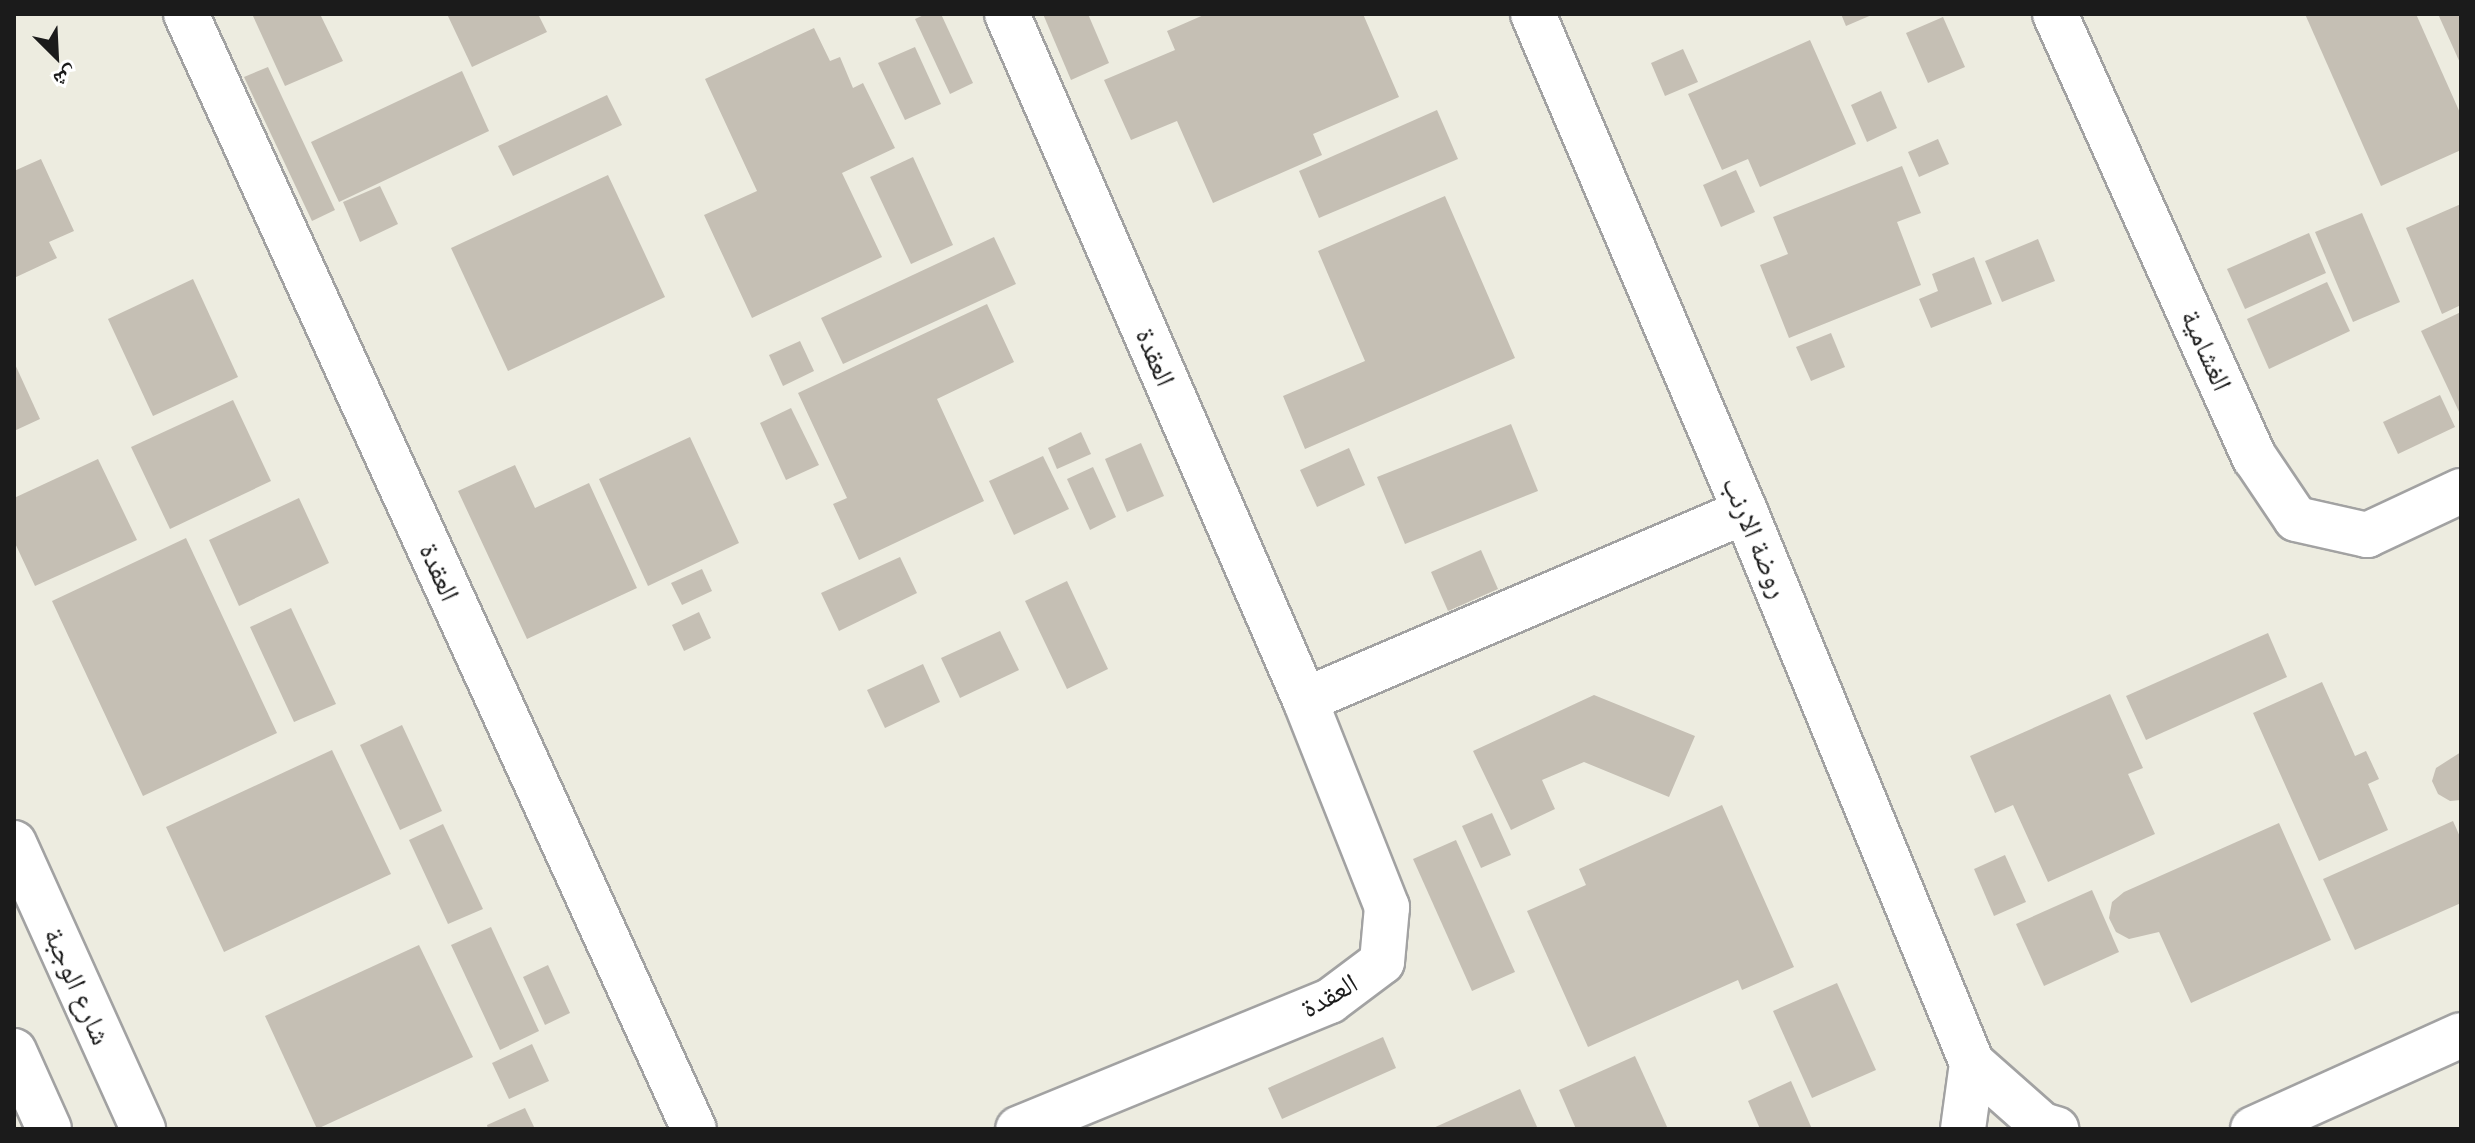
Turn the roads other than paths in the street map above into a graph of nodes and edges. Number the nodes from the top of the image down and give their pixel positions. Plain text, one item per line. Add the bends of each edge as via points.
1 (186, 14) edge
2 (1007, 14) edge
3 (1533, 14) edge
4 (2055, 14) edge
5 (2461, 491) edge
6 (1745, 511) junction
7 (1305, 700) junction
8 (14, 843) edge
9 (2461, 1035) edge
10 (14, 1051) edge
11 (1972, 1063) junction
12 (49, 1129) edge
13 (143, 1129) edge
14 (694, 1129) edge
15 (1018, 1129) edge
16 (1963, 1129) edge
17 (2056, 1129) edge
18 (2253, 1129) edge

1 - 14 street, العقدة
2 - 7 street, العقدة
3 - 6 street, روضة الارنب
4 - 5 street, الغشامية via 2255,458 2296,519 2367,535
6 - 7 street
6 - 11 street, روضة الارنب
7 - 15 street, العقدة via 1387,907 1382,962 1330,1001
8 - 13 street, شارع الوجبة
9 - 18 street
10 - 12 street
11 - 16 street
11 - 17 street, روضة الارنب via 2042,1125

